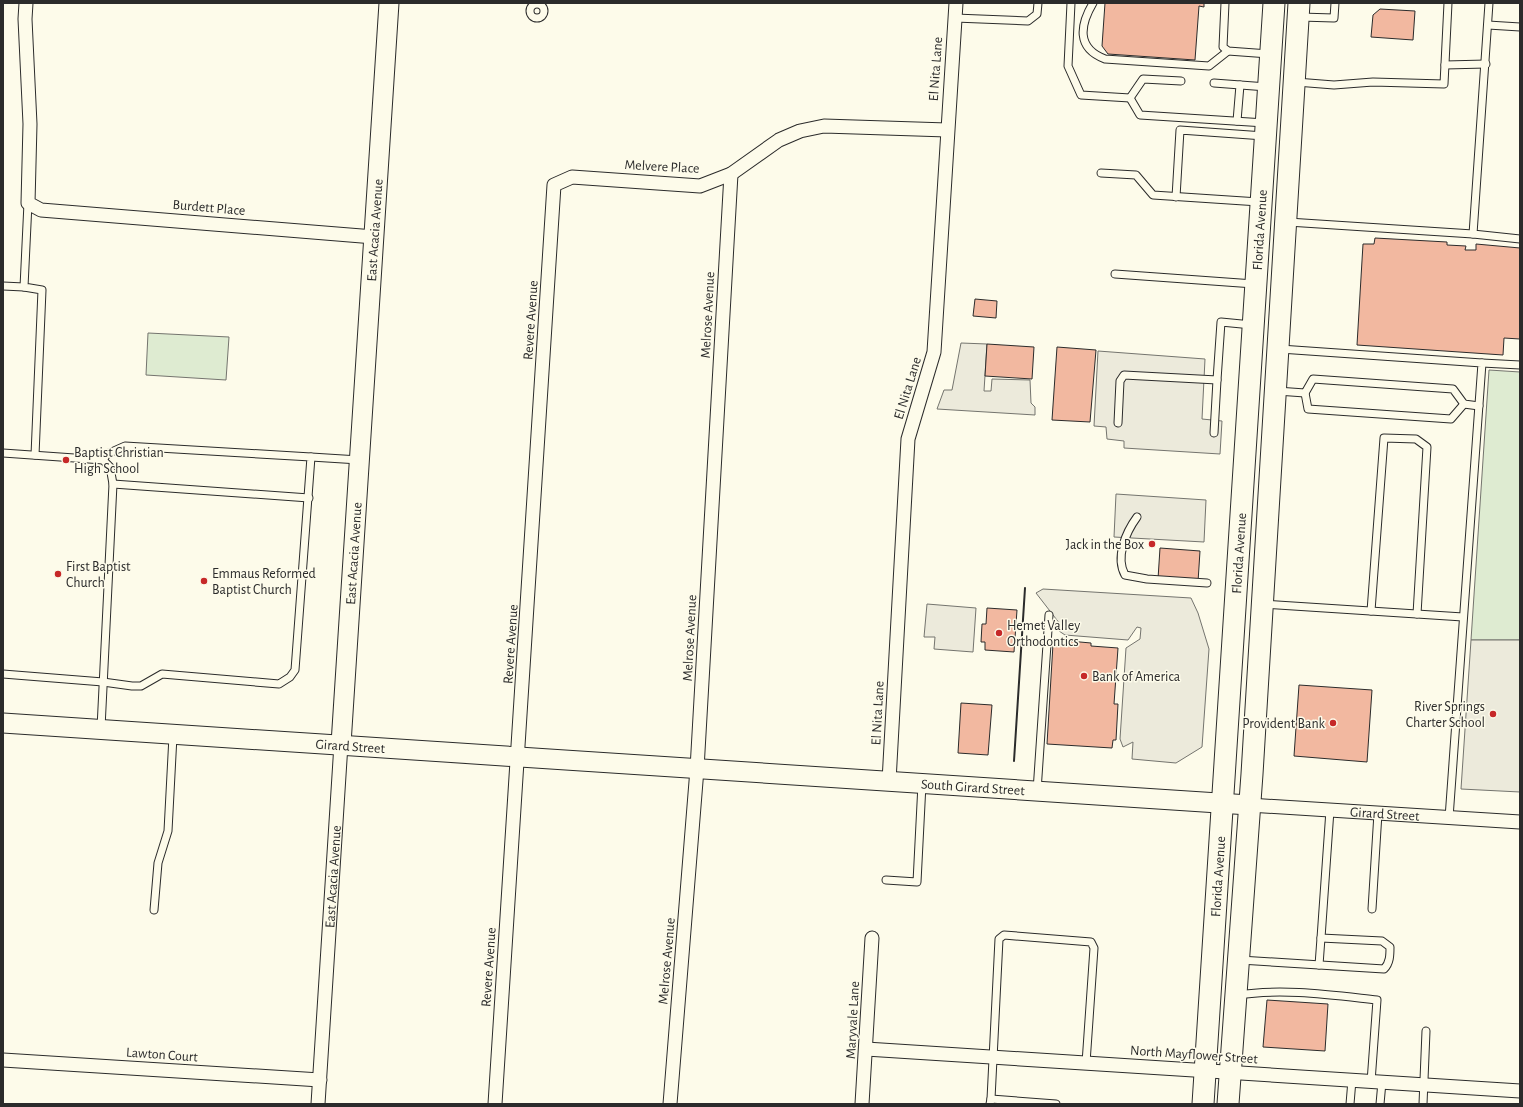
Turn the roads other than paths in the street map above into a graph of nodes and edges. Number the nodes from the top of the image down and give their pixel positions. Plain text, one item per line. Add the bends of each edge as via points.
1 (26, 3) edge
2 (389, 3) edge
3 (956, 3) edge
4 (1038, 3) edge
5 (1071, 3) edge
6 (1093, 3) edge
7 (1225, 3) edge
8 (1274, 3) edge
9 (1335, 3) edge
10 (1448, 3) edge
11 (1489, 3) edge
12 (1299, 10) edge
13 (955, 18) junction
14 (1488, 25) junction
15 (1520, 27) edge
16 (1228, 51) junction
17 (1271, 54) junction
18 (1486, 64) junction
19 (1445, 65) junction
20 (1181, 81) dead end
21 (1294, 82) junction
22 (1214, 83) dead end
23 (1240, 85) junction
24 (1269, 87) junction
25 (1130, 98) junction
26 (1237, 121) junction
27 (1266, 129) junction
28 (947, 130) junction
29 (1101, 173) dead end
30 (731, 174) junction
31 (554, 185) joint
32 (1176, 197) junction
33 (1262, 202) junction
34 (28, 204) junction
35 (1285, 222) junction
36 (1473, 234) junction
37 (374, 237) junction
38 (1520, 238) edge
39 (1115, 274) dead end
40 (1257, 284) junction
41 (3, 286) edge
42 (24, 287) junction
43 (1254, 325) junction
44 (1277, 349) junction
45 (1482, 363) junction
46 (1520, 365) edge
47 (1217, 380) junction
48 (1274, 391) junction
49 (1305, 392) junction
50 (1464, 404) junction
51 (1479, 406) junction
52 (1118, 423) dead end
53 (1214, 432) dead end
54 (3, 453) edge
55 (35, 455) junction
56 (311, 457) junction
57 (103, 460) junction
58 (359, 460) junction
59 (113, 484) junction
60 (308, 498) junction
61 (1137, 517) dead end
62 (1207, 583) dead end
63 (1261, 603) junction
64 (1371, 610) junction
65 (1417, 614) junction
66 (1049, 615) dead end
67 (1463, 617) junction
68 (3, 674) edge
69 (104, 682) junction
70 (3, 723) edge
71 (101, 729) junction
72 (174, 733) junction
73 (341, 744) junction
74 (518, 756) junction
75 (697, 769) junction
76 (889, 781) junction
77 (922, 784) junction
78 (1037, 791) junction
79 (1224, 803) junction
80 (1249, 805) junction
81 (1330, 810) junction
82 (1378, 813) junction
83 (1449, 818) junction
84 (1520, 822) edge
85 (886, 880) dead end
86 (1372, 909) dead end
87 (154, 910) dead end
88 (872, 938) dead end
89 (1321, 938) junction
90 (1238, 960) junction
91 (1319, 965) junction
92 (1236, 996) junction
93 (1426, 1031) dead end
94 (866, 1049) junction
95 (994, 1057) junction
96 (3, 1060) edge
97 (1086, 1063) junction
98 (1205, 1071) junction
99 (1230, 1073) junction
100 (320, 1080) junction
101 (1352, 1080) junction
102 (1377, 1082) junction
103 (1425, 1085) junction
104 (1520, 1091) edge
105 (990, 1102) edge
106 (1352, 1103) edge
107 (318, 1104) edge
108 (495, 1104) edge
109 (670, 1104) edge
110 (862, 1104) edge
111 (1056, 1104) edge
112 (1203, 1104) edge
113 (1228, 1104) edge
114 (1380, 1104) edge
115 (1423, 1104) edge

1 - 34 street via 24,19 30,124
2 - 37 street, East Acacia Avenue
3 - 13 street, El Nita Lane
4 - 13 lane via 1037,14 1028,21
5 - 25 lane via 1068,66 1081,95
6 - 16 lane via 1084,18 1083,37 1096,56 1105,59 1209,66
7 - 16 lane via 1223,42 1224,48
8 - 17 main road, Florida Avenue
9 - 12 lane via 1334,18
10 - 19 lane
11 - 14 lane
12 - 21 main road, Florida Avenue
13 - 28 street, El Nita Lane
14 - 15 lane
14 - 18 lane
16 - 17 lane
17 - 24 main road, Florida Avenue
18 - 19 lane
18 - 36 lane
19 - 21 lane via 1444,84 1373,82 1334,85
20 - 25 lane via 1143,79
21 - 35 main road, Florida Avenue
22 - 23 lane
23 - 24 lane
23 - 26 lane
24 - 27 main road, Florida Avenue
25 - 26 lane via 1140,115
26 - 27 lane
27 - 32 lane via 1180,130
27 - 33 main road, Florida Avenue
28 - 30 street, Melvere Place via 824,126 779,140
28 - 76 street, El Nita Lane via 934,352 908,439
29 - 32 lane via 1136,175 1153,196
30 - 31 street, Melvere Place via 700,186 572,177
30 - 75 street, Melrose Avenue
31 - 74 street, Revere Avenue
32 - 33 lane
33 - 40 main road, Florida Avenue
34 - 37 street, Burdett Place via 41,210
34 - 42 lane
35 - 36 lane
35 - 44 main road, Florida Avenue
36 - 38 lane
37 - 58 street, East Acacia Avenue
39 - 40 lane
40 - 43 main road, Florida Avenue
41 - 42 lane
42 - 55 lane via 42,290
43 - 47 lane via 1221,322
43 - 79 main road, Florida Avenue
44 - 45 lane
44 - 48 main road, Florida Avenue
45 - 46 lane
45 - 51 lane
47 - 52 lane via 1124,375 1120,381
47 - 53 lane
48 - 49 lane
48 - 63 main road, Florida Avenue
49 - 50 lane via 1313,379 1453,389
49 - 50 lane via 1308,409 1451,419
50 - 51 lane
51 - 67 lane
54 - 55 lane
55 - 57 lane
56 - 57 lane via 125,446 111,452
56 - 58 lane
56 - 60 lane
57 - 59 lane via 110,467
58 - 73 street, East Acacia Avenue
59 - 60 lane
59 - 69 lane
60 - 69 lane via 297,661 290,678 279,684 162,674 141,686
61 - 62 lane via 1127,532 1122,549 1121,569 1125,575
63 - 64 lane
63 - 80 main road, Florida Avenue
64 - 65 lane
64 - 65 lane via 1384,438 1416,439 1427,447
65 - 67 lane
66 - 78 lane
67 - 83 lane
68 - 69 lane
69 - 71 lane
70 - 71 street, Girard Street
71 - 72 street, Girard Street
72 - 73 street, Girard Street
72 - 87 lane via 168,831 158,863
73 - 74 street, Girard Street
73 - 100 street, East Acacia Avenue
74 - 75 street, Girard Street
74 - 108 street, Revere Avenue
75 - 76 street, South Girard Street
75 - 109 street, Melrose Avenue
76 - 77 street, South Girard Street
77 - 78 street, South Girard Street
77 - 85 lane via 917,882
78 - 79 street, South Girard Street
79 - 80 street, South Girard Street
79 - 98 main road, Florida Avenue
80 - 81 street, Girard Street
80 - 90 main road, Florida Avenue
81 - 82 street, Girard Street
81 - 89 lane
82 - 83 street, Girard Street
82 - 86 lane
83 - 84 street, Girard Street
88 - 94 street, Maryvale Lane
89 - 91 lane
89 - 91 lane via 1382,941 1390,947 1390,958 1384,970
90 - 91 lane
90 - 92 main road, Florida Avenue
92 - 99 main road, Florida Avenue
92 - 102 lane via 1258,992 1376,1000 1374,1033
93 - 103 lane
94 - 95 street, North Mayflower Street
94 - 110 street, Maryvale Lane
95 - 97 street, North Mayflower Street
95 - 97 lane via 999,939 1004,935 1091,942 1094,948
95 - 105 lane
96 - 100 street, Lawton Court
97 - 98 street, North Mayflower Street
98 - 99 street, North Mayflower Street
98 - 112 main road, Florida Avenue
99 - 101 street, North Mayflower Street
99 - 113 main road, Florida Avenue
100 - 107 street, East Acacia Avenue
101 - 102 street, North Mayflower Street
101 - 106 lane
102 - 103 street, North Mayflower Street
102 - 114 lane
103 - 104 street, North Mayflower Street
103 - 115 lane
105 - 111 lane

